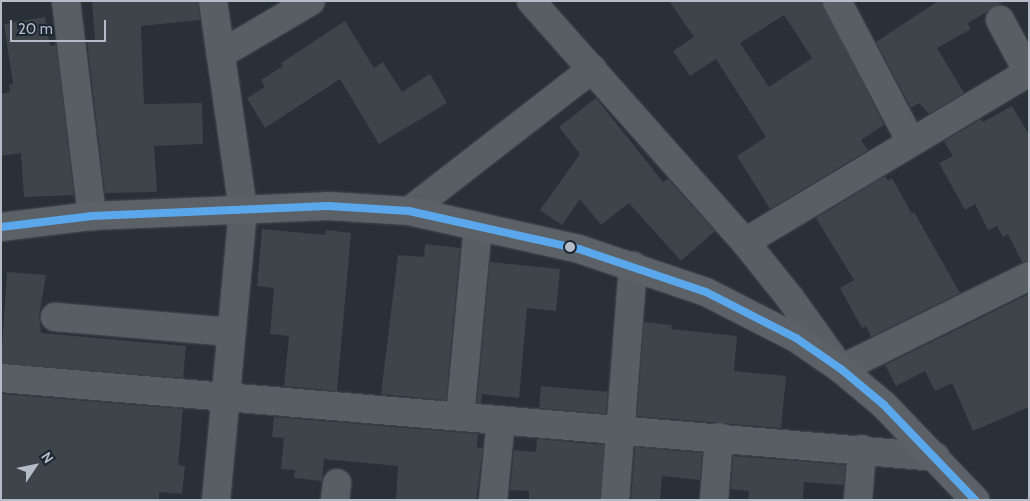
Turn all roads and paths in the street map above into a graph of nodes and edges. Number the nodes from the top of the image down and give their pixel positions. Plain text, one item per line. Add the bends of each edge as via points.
1 (66, 1) edge
2 (213, 1) edge
3 (311, 1) edge
4 (531, 1) edge
5 (837, 1) edge
6 (1000, 20) dead end
7 (221, 54) junction
8 (592, 69) junction
9 (1028, 72) edge
10 (911, 142) junction
11 (243, 210) junction
12 (409, 211) junction
13 (92, 216) junction
14 (1, 227) edge
15 (478, 227) junction
16 (745, 242) junction
17 (633, 266) junction
18 (1029, 276) edge
19 (55, 317) dead end
20 (231, 332) junction
21 (841, 369) junction
22 (1, 378) edge
23 (225, 397) junction
24 (460, 416) junction
25 (501, 420) junction
26 (621, 430) junction
27 (719, 438) junction
28 (862, 449) junction
29 (936, 457) junction
30 (216, 500) edge
31 (493, 500) edge
32 (615, 500) edge
33 (714, 500) edge
34 (858, 500) edge
35 (975, 500) edge

1 - 13 street
2 - 7 street
3 - 7 street
4 - 8 street
5 - 10 street
6 - 9 street
7 - 11 street
8 - 12 street
8 - 16 street
9 - 10 street
10 - 16 street
11 - 12 main road via 328,206
11 - 13 main road
11 - 20 street
12 - 15 main road
13 - 14 main road
15 - 17 main road via 580,249
15 - 24 street
16 - 21 street
17 - 21 main road via 754,314
17 - 26 street
18 - 21 street
19 - 20 street
20 - 23 street
21 - 29 main road via 884,405
22 - 23 street
23 - 24 street
23 - 30 street
24 - 25 street
25 - 26 street
25 - 31 street
26 - 27 street
26 - 32 street
27 - 28 street
27 - 33 street
28 - 29 street
28 - 34 street
29 - 35 main road

